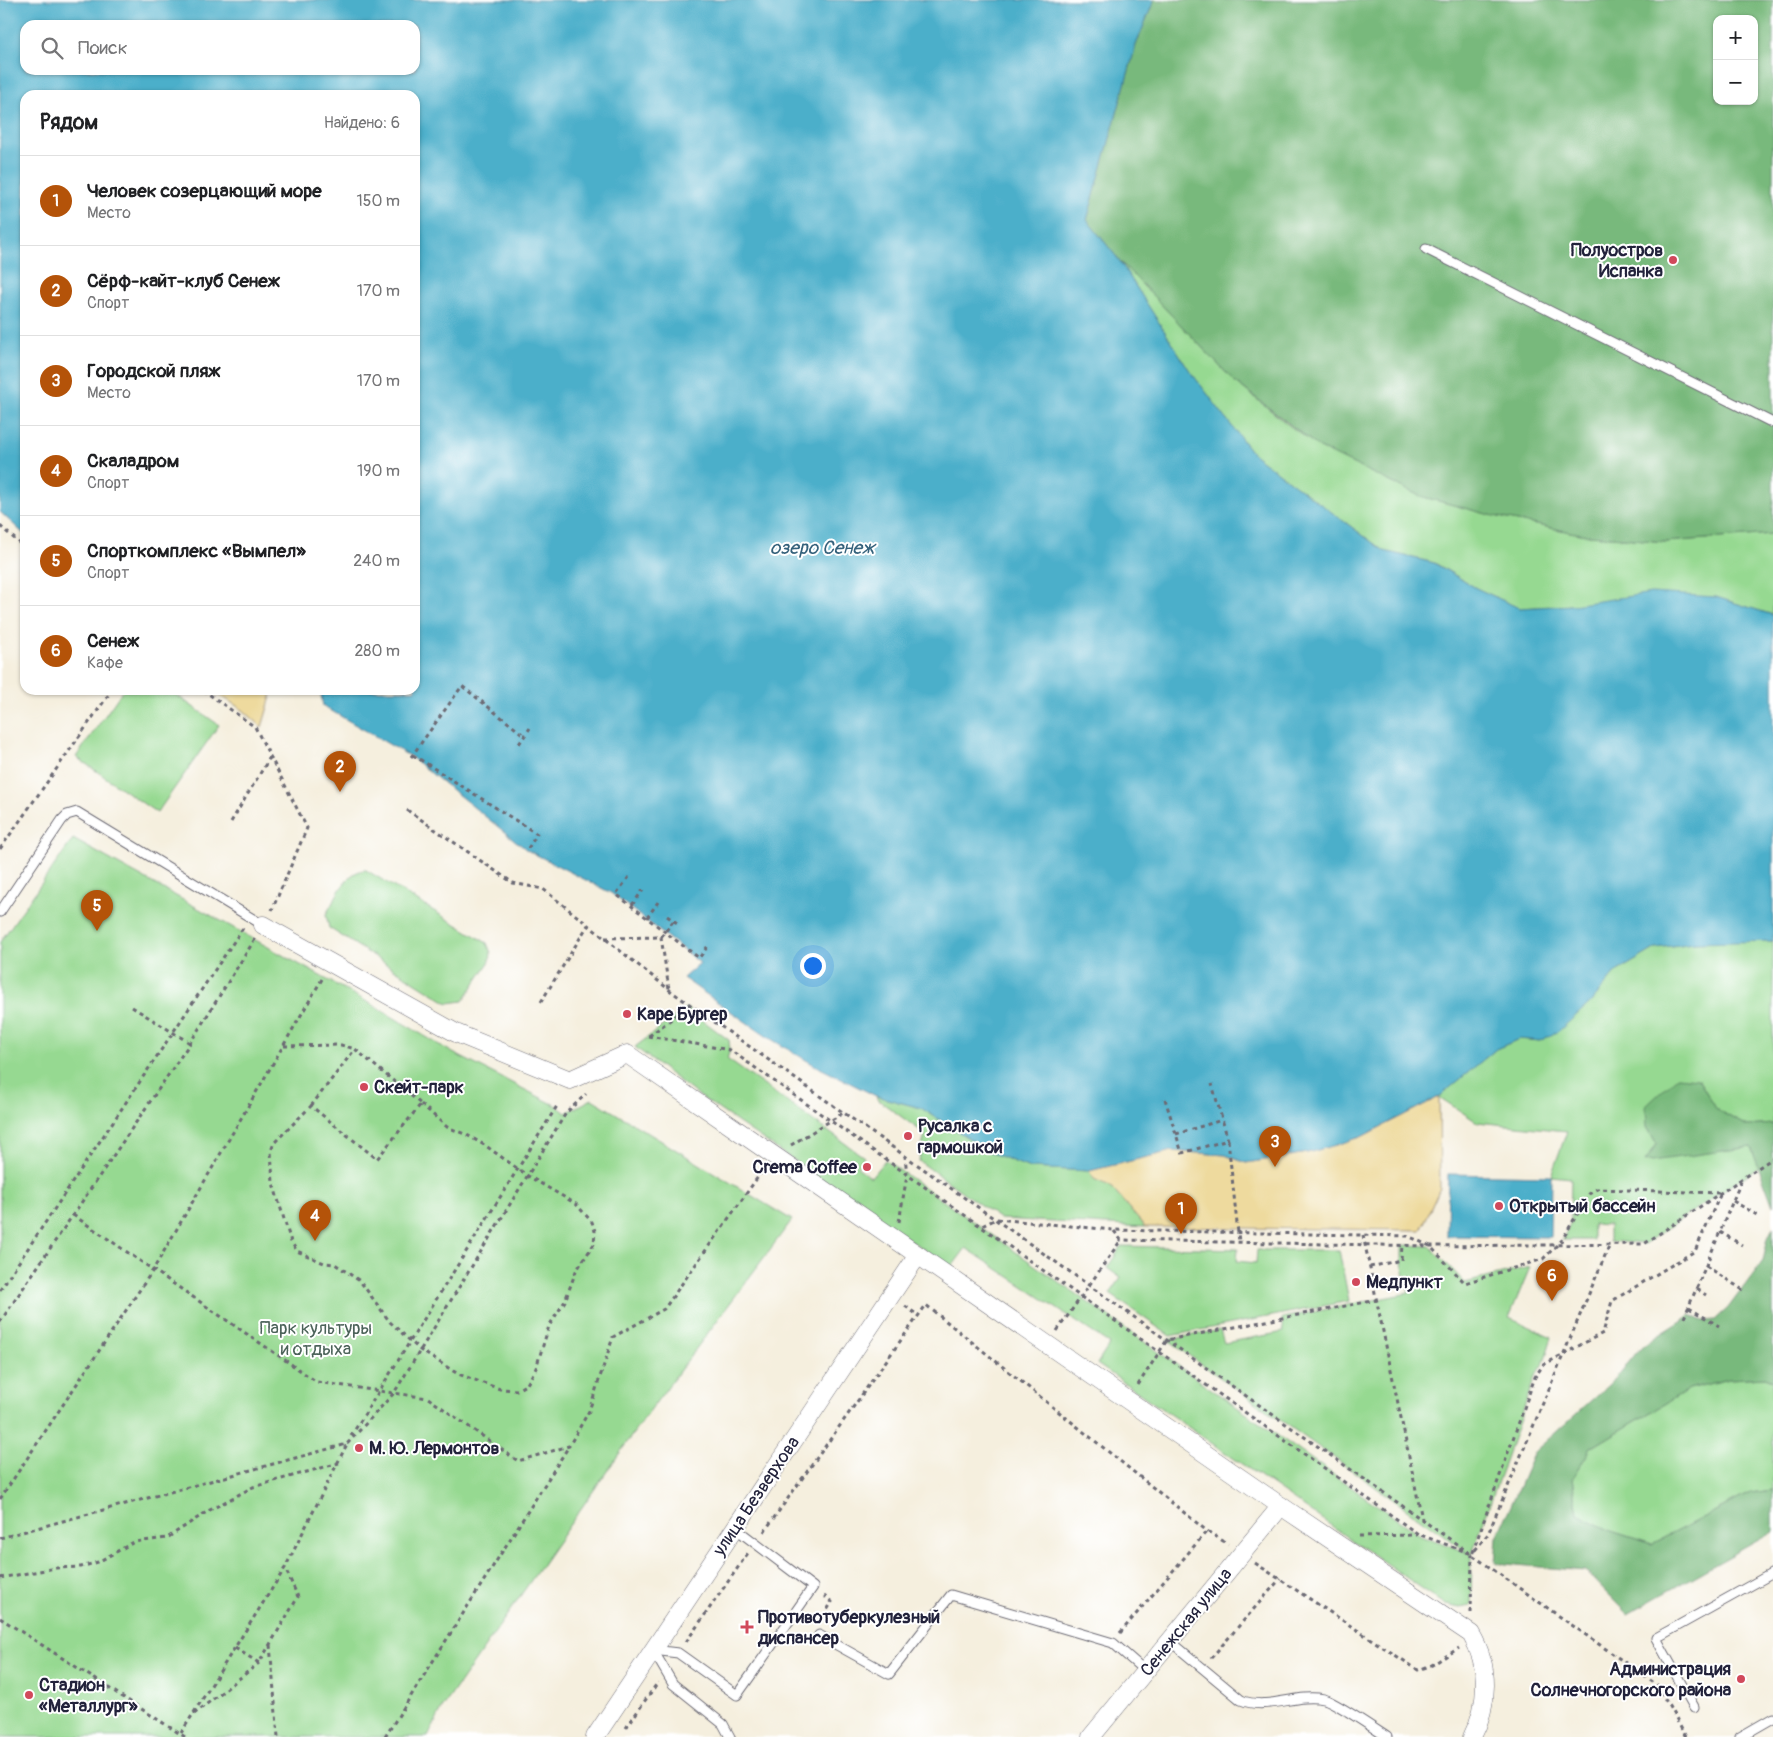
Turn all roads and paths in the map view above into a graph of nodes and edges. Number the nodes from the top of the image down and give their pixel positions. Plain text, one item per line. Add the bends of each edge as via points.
1 (1426, 249) dead end
2 (1773, 424) edge
3 (0, 526) edge
4 (20, 544) edge
5 (108, 695) edge
6 (209, 695) edge
7 (530, 728) dead end
8 (525, 736) junction
9 (519, 744) dead end
10 (270, 757) junction
11 (407, 810) dead end
12 (231, 822) dead end
13 (0, 849) edge
14 (526, 850) dead end
15 (629, 877) dead end
16 (643, 890) dead end
17 (658, 902) dead end
18 (632, 905) junction
19 (0, 912) edge
20 (667, 916) dead end
21 (647, 918) junction
22 (674, 920) junction
23 (256, 922) junction
24 (588, 925) junction
25 (680, 925) dead end
26 (665, 932) junction
27 (661, 937) junction
28 (605, 938) junction
29 (708, 946) dead end
30 (331, 963) junction
31 (669, 990) junction
32 (541, 1002) dead end
33 (690, 1005) junction
34 (132, 1007) dead end
35 (173, 1033) junction
36 (190, 1043) junction
37 (283, 1046) junction
38 (355, 1049) junction
39 (1212, 1084) dead end
40 (587, 1093) dead end
41 (1165, 1099) dead end
42 (421, 1104) junction
43 (311, 1106) junction
44 (557, 1106) dead end
45 (844, 1113) junction
46 (1222, 1120) junction
47 (830, 1121) junction
48 (1176, 1134) junction
49 (1228, 1140) junction
50 (774, 1155) junction
51 (905, 1155) junction
52 (1773, 1158) edge
53 (518, 1168) junction
54 (906, 1175) junction
55 (528, 1176) junction
56 (1742, 1179) junction
57 (1721, 1193) junction
58 (1733, 1201) junction
59 (1757, 1215) dead end
60 (73, 1216) junction
61 (996, 1220) junction
62 (980, 1227) junction
63 (1113, 1230) junction
64 (1720, 1232) junction
65 (1238, 1233) junction
66 (1363, 1235) junction
67 (896, 1240) junction
68 (1121, 1240) junction
69 (1239, 1242) junction
70 (1366, 1245) junction
71 (1402, 1245) junction
72 (1742, 1245) dead end
73 (1430, 1246) junction
74 (1556, 1246) junction
75 (1609, 1246) junction
76 (918, 1255) junction
77 (1706, 1266) junction
78 (1370, 1267) junction
79 (153, 1270) junction
80 (1406, 1277) dead end
81 (1374, 1284) junction
82 (1089, 1285) junction
83 (1697, 1289) junction
84 (0, 1290) edge
85 (1743, 1290) dead end
86 (1706, 1295) dead end
87 (1080, 1298) junction
88 (1377, 1300) junction
89 (1689, 1308) junction
90 (1684, 1318) dead end
91 (0, 1322) edge
92 (1719, 1326) dead end
93 (1167, 1340) junction
94 (410, 1342) junction
95 (1047, 1345) junction
96 (420, 1350) junction
97 (1159, 1353) junction
98 (1565, 1353) junction
99 (379, 1391) junction
100 (394, 1393) junction
101 (1128, 1400) junction
102 (347, 1444) junction
103 (569, 1446) junction
104 (339, 1463) junction
105 (0, 1499) edge
106 (1281, 1506) junction
107 (1422, 1519) junction
108 (734, 1528) junction
109 (1207, 1530) junction
110 (1418, 1534) junction
111 (1327, 1537) junction
112 (0, 1538) edge
113 (755, 1544) junction
114 (1241, 1554) junction
115 (1472, 1554) junction
116 (285, 1568) junction
117 (1773, 1573) edge
118 (0, 1578) edge
119 (1280, 1579) junction
120 (813, 1587) junction
121 (0, 1618) edge
122 (819, 1635) joint
123 (1472, 1636) junction
124 (1170, 1641) junction
125 (1113, 1642) junction
126 (270, 1644) junction
127 (235, 1648) junction
128 (653, 1650) junction
129 (678, 1653) junction
130 (259, 1662) junction
131 (1202, 1668) junction
132 (1145, 1671) junction
133 (664, 1672) junction
134 (1694, 1706) dead end
135 (192, 1716) junction
136 (1772, 1721) edge
137 (625, 1729) dead end
138 (181, 1734) junction
139 (185, 1737) edge
140 (278, 1737) edge
141 (385, 1737) edge
142 (595, 1737) edge
143 (730, 1737) edge
144 (1091, 1737) edge
145 (1387, 1737) edge
146 (1472, 1737) edge
147 (1686, 1737) edge
148 (1740, 1737) edge

1 - 2 lane
3 - 4 path
5 - 13 path
6 - 10 path via 255,727
7 - 8 path
8 - 9 path
8 - 14 path via 462,686 412,756 537,834
10 - 12 path
10 - 23 path via 307,828 279,896
11 - 24 path via 513,884 543,890
15 - 18 path via 616,894
16 - 18 path
17 - 21 path
18 - 21 path
19 - 23 lane via 62,820 77,812
20 - 22 path
21 - 26 path
22 - 25 path
22 - 26 path
23 - 30 street
23 - 35 path
23 - 36 path
24 - 28 path
24 - 32 path
26 - 27 path
26 - 29 path via 699,958
27 - 28 path
27 - 31 path
28 - 31 path
30 - 37 path
30 - 50 street via 456,1033 570,1080 627,1054
31 - 33 path
33 - 45 path
33 - 47 path via 648,1036 730,1050
34 - 35 path
35 - 36 path
35 - 84 path
36 - 60 path
37 - 38 path via 341,1045
37 - 79 path
38 - 42 path
38 - 43 path
39 - 46 path
40 - 55 path via 566,1113
41 - 48 path
42 - 43 path via 377,1159
42 - 53 path via 447,1127 467,1135
43 - 94 path via 274,1143 271,1152 273,1182 291,1242 297,1251 324,1263 335,1264 360,1282 390,1322
44 - 53 path
45 - 47 path
45 - 51 path
46 - 48 path
46 - 49 path
47 - 50 path
47 - 54 path
48 - 49 path via 1182,1153
49 - 65 path
50 - 67 street
50 - 103 path via 664,1310 613,1338 589,1411
51 - 54 path
51 - 61 path
52 - 56 path
53 - 55 path
53 - 94 path
54 - 62 path
54 - 67 path
55 - 96 path
55 - 96 path via 576,1204 592,1222 595,1231 594,1244 576,1271 565,1301 549,1326 536,1368 527,1384 517,1390 500,1389 458,1374
56 - 57 path
56 - 58 path
57 - 74 path via 1597,1189 1589,1194
57 - 75 path via 1644,1244
57 - 98 path via 1695,1251 1612,1301 1603,1333
58 - 59 path
58 - 64 path
60 - 79 path
60 - 91 path
61 - 62 path
61 - 63 path
61 - 82 path
62 - 87 path
63 - 65 path
63 - 68 path
64 - 72 path
64 - 77 path
65 - 66 path
65 - 69 path
66 - 70 path
66 - 73 path via 1408,1236
67 - 76 street
68 - 69 path
68 - 82 path
69 - 70 path
70 - 71 path
70 - 78 path
71 - 73 path
71 - 78 path via 1401,1260
73 - 74 path
73 - 74 path via 1465,1283 1543,1259
74 - 75 path
75 - 98 path
76 - 95 street
76 - 108 street, улица Безверхова
77 - 83 path
77 - 85 path
78 - 81 path
79 - 99 path via 317,1382
79 - 105 path
80 - 81 path
81 - 88 path
82 - 87 path
82 - 93 path
83 - 86 path
83 - 89 path
87 - 95 path
87 - 97 path
88 - 93 path
88 - 107 path
89 - 90 path
89 - 92 path
93 - 97 path
93 - 107 path
94 - 96 path
94 - 99 path
95 - 101 street
96 - 100 path
97 - 101 path
97 - 110 path
98 - 115 path via 1488,1534
98 - 115 path via 1543,1365 1535,1377
99 - 100 path
99 - 102 path
100 - 102 path
100 - 103 path via 428,1398 518,1461
101 - 106 street
102 - 104 path
102 - 112 path
103 - 141 path
104 - 116 path
104 - 118 path via 253,1486 167,1538 134,1542 98,1562
106 - 111 street
106 - 114 street, Сенежская улица
107 - 115 path
108 - 113 lane
108 - 128 street, улица Безверхова
109 - 113 path via 926,1305
109 - 114 path
109 - 125 path
110 - 111 path
110 - 115 path
111 - 123 street
113 - 120 lane
113 - 129 path
114 - 119 path
114 - 124 street, Сенежская улица
115 - 123 path
115 - 147 path via 1657,1684
116 - 126 path via 298,1597
116 - 127 path
117 - 134 lane via 1656,1638
119 - 123 path via 1418,1670
119 - 131 path
120 - 122 path via 832,1602 818,1624
120 - 129 lane via 737,1695
121 - 138 path
122 - 125 lane via 889,1674 951,1595
123 - 146 street via 1486,1677 1483,1707
124 - 131 lane
124 - 132 street, Сенежская улица
125 - 132 lane
126 - 130 path
126 - 140 path
127 - 130 path
127 - 135 path
128 - 129 lane
128 - 133 lane
128 - 142 street, улица Безверхова
130 - 135 path
131 - 145 lane via 1241,1700 1252,1705 1325,1699
132 - 144 street, Сенежская улица
133 - 137 path
133 - 143 lane via 673,1684 723,1724
135 - 138 path
136 - 148 lane
138 - 139 path

